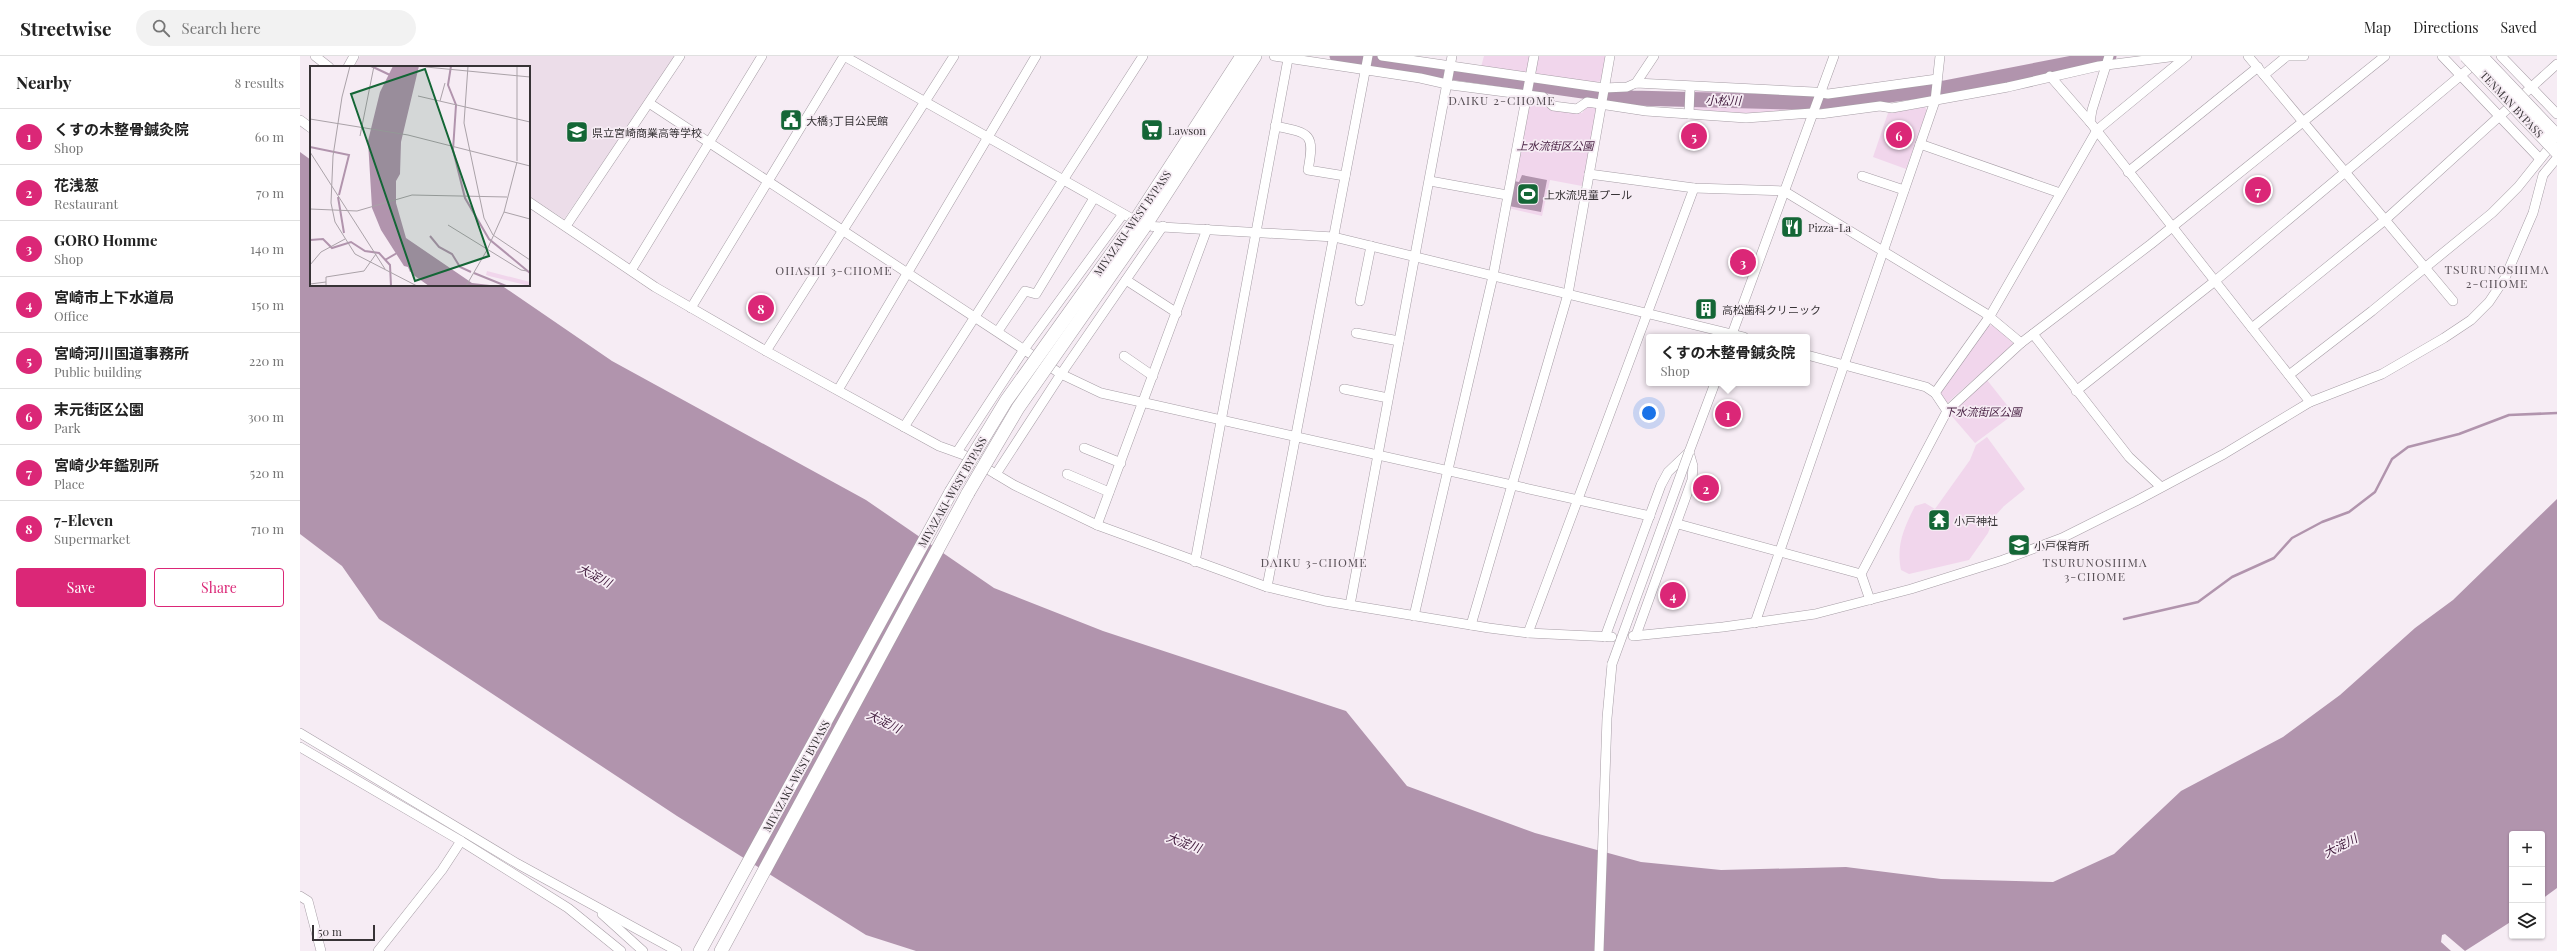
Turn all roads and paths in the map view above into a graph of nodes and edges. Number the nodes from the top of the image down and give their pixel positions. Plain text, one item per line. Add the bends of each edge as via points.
1 (315, 56) edge
2 (354, 56) edge
3 (680, 56) edge
4 (762, 56) edge
5 (954, 56) edge
6 (1036, 56) edge
7 (1143, 56) edge
8 (1242, 56) edge
9 (1255, 56) edge
10 (1274, 56) edge
11 (1368, 56) edge
12 (1382, 56) edge
13 (1534, 56) edge
14 (1610, 56) edge
15 (1654, 56) edge
16 (1834, 56) edge
17 (1940, 56) edge
18 (2177, 56) edge
19 (2187, 56) edge
20 (2248, 56) edge
21 (2304, 56) edge
22 (2385, 56) edge
23 (2442, 56) edge
24 (2466, 56) edge
25 (2481, 56) edge
26 (2485, 56) edge
27 (2502, 56) edge
28 (1288, 59) junction
29 (1451, 61) edge
30 (2107, 62) edge
31 (2557, 64) edge
32 (328, 66) edge
33 (349, 66) edge
34 (2258, 68) junction
35 (1366, 71) junction
36 (2264, 75) junction
37 (2461, 75) junction
38 (2050, 76) junction
39 (1530, 77) junction
40 (1937, 79) junction
41 (1447, 82) junction
42 (1636, 83) junction
43 (1690, 87) junction
44 (1604, 88) junction
45 (2532, 88) junction
46 (1819, 94) junction
47 (1527, 95) junction
48 (1935, 101) junction
49 (925, 102) junction
50 (649, 103) junction
51 (1602, 104) junction
52 (1812, 113) junction
53 (1689, 114) junction
54 (2557, 114) edge
55 (2501, 117) junction
56 (300, 120) edge
57 (2090, 122) junction
58 (2304, 122) junction
59 (1276, 126) junction
60 (310, 127) edge
61 (2097, 130) junction
62 (988, 136) junction
63 (2557, 137) edge
64 (710, 142) junction
65 (1920, 144) junction
66 (2557, 152) edge
67 (2557, 158) edge
68 (2540, 159) junction
69 (2128, 172) junction
70 (2346, 172) junction
71 (1589, 174) junction
72 (1345, 176) junction
73 (1862, 176) dead end
74 (768, 180) junction
75 (1430, 180) junction
76 (1064, 181) junction
77 (1694, 188) junction
78 (1904, 190) junction
79 (1784, 191) junction
80 (2060, 193) junction
81 (1507, 195) junction
82 (1094, 198) junction
83 (530, 203) edge
84 (1123, 214) junction
85 (2385, 220) junction
86 (1140, 224) junction
87 (566, 226) junction
88 (1163, 226) junction
89 (2171, 228) junction
90 (1207, 229) junction
91 (843, 230) junction
92 (1257, 232) junction
93 (1334, 237) junction
94 (1371, 246) junction
95 (1882, 250) junction
96 (1414, 257) junction
97 (2425, 268) junction
98 (632, 269) junction
99 (908, 271) junction
100 (1492, 276) junction
101 (1126, 280) junction
102 (2215, 280) junction
103 (1568, 294) junction
104 (1360, 301) dead end
105 (2453, 301) dead end
106 (691, 308) junction
107 (1177, 313) junction
108 (1648, 313) junction
109 (975, 316) junction
110 (1990, 316) junction
111 (2252, 328) junction
112 (998, 331) junction
113 (1356, 333) dead end
114 (1728, 334) edge
115 (1732, 334) edge
116 (2032, 334) junction
117 (1399, 341) junction
118 (2021, 343) junction
119 (1025, 348) junction
120 (766, 351) junction
121 (1124, 356) dead end
122 (1810, 356) edge
123 (1843, 364) junction
124 (1061, 374) junction
125 (2289, 375) junction
126 (1153, 376) junction
127 (1714, 386) edge
128 (1344, 389) dead end
129 (838, 390) junction
130 (2076, 391) junction
131 (1935, 393) junction
132 (1388, 398) junction
133 (1144, 402) junction
134 (2310, 402) junction
135 (1947, 411) junction
136 (1222, 420) junction
137 (904, 427) junction
138 (1296, 436) junction
139 (1084, 448) dead end
140 (957, 452) junction
141 (1689, 452) junction
142 (1379, 455) junction
143 (1121, 463) junction
144 (1446, 471) junction
145 (996, 474) junction
146 (1067, 474) dead end
147 (1511, 485) junction
148 (2161, 487) junction
149 (1109, 492) junction
150 (1578, 500) junction
151 (1650, 516) junction
152 (1678, 524) junction
153 (1097, 525) junction
154 (1779, 552) junction
155 (1195, 562) junction
156 (1861, 574) junction
157 (1267, 587) junction
158 (1870, 600) junction
159 (1350, 605) junction
160 (1414, 616) junction
161 (1755, 622) junction
162 (1470, 625) junction
163 (1528, 633) junction
164 (300, 733) edge
165 (300, 747) edge
166 (461, 841) junction
167 (300, 896) edge
168 (588, 902) junction
169 (701, 949) edge
170 (321, 951) edge
171 (378, 951) edge
172 (620, 951) edge
173 (643, 951) edge
174 (677, 951) edge
175 (721, 951) edge
176 (1599, 951) edge

1 - 32 street
2 - 33 street
3 - 50 street
4 - 64 street
5 - 49 street
6 - 62 street
7 - 76 street
8 - 86 highway, MIYAZAKI-WEST BYPASS
9 - 86 highway, MIYAZAKI-WEST BYPASS
10 - 28 street
11 - 35 street
12 - 29 street
13 - 39 street
14 - 44 street
15 - 42 street
16 - 46 street
17 - 40 street
18 - 30 street
19 - 61 street
20 - 34 street
21 - 36 street via 2286,56
22 - 58 street
23 - 37 street
24 - 66 highway, TENMAN BYPASS, bridge
25 - 63 highway, TENMAN BYPASS, bridge
26 - 37 street
27 - 45 street
28 - 35 street
28 - 59 street
29 - 39 street
29 - 41 street
30 - 38 street
30 - 57 street
31 - 45 street
34 - 36 street
34 - 69 street
35 - 41 street
35 - 72 street
36 - 58 street
37 - 55 street
37 - 70 street
38 - 48 street
38 - 57 street
39 - 44 street
39 - 47 street
40 - 46 street
40 - 48 street
41 - 47 street via 1450,85
41 - 75 street
42 - 43 street
42 - 44 street via 1627,87
43 - 46 street
43 - 53 street
44 - 51 street
45 - 54 street
45 - 55 street
46 - 52 street
47 - 51 street via 1543,97 1553,106 1576,109 1587,102
47 - 81 street
48 - 52 street via 1892,108 1880,106
48 - 65 street
49 - 62 street
49 - 74 street via 844,56
49 - 91 street
50 - 64 street
50 - 87 street
51 - 53 street
51 - 71 street
52 - 53 street via 1746,118
52 - 79 street
55 - 68 street
55 - 85 street
56 - 60 street
57 - 61 street
58 - 70 street
58 - 89 street
59 - 72 street via 1302,131 1306,135 1312,149 1308,170
59 - 92 street
61 - 69 street
61 - 80 street
62 - 76 street
62 - 99 street
63 - 68 street
64 - 74 street
64 - 98 street
65 - 78 street
65 - 80 street
67 - 134 street via 2543,175 2533,213 2505,278 2483,309 2444,338 2382,374
68 - 97 street via 2518,187 2492,213
69 - 89 street
70 - 85 street
70 - 102 street
71 - 77 street
71 - 103 street
72 - 93 street
73 - 78 street
74 - 91 street
74 - 106 street
75 - 81 street
75 - 96 street
76 - 82 street
76 - 109 street
77 - 79 street
77 - 108 street
78 - 95 street
79 - 95 street
79 - 115 street
80 - 110 street
81 - 100 street
82 - 84 street
82 - 112 street via 1036,294 1025,291
83 - 87 street
84 - 86 street
84 - 119 street
85 - 97 street
85 - 111 street
86 - 88 street
86 - 169 highway, MIYAZAKI-WEST BYPASS, bridge via 1006,401 955,484
86 - 175 highway, MIYAZAKI-WEST BYPASS, bridge via 1018,408 980,473
87 - 98 street
88 - 90 street
88 - 101 street
89 - 102 street
89 - 116 street
90 - 92 street
90 - 107 street
91 - 99 street
91 - 120 street
92 - 93 street
92 - 136 street
93 - 94 street
93 - 138 street
94 - 96 street
94 - 104 street
95 - 110 street
95 - 123 street
96 - 100 street
96 - 117 street
97 - 105 street
97 - 125 street
98 - 106 street via 655,287
99 - 109 street
99 - 129 street
100 - 103 street
100 - 144 street
101 - 107 street
101 - 124 street
102 - 111 street
102 - 130 street
103 - 108 street
103 - 147 street
106 - 120 street
107 - 126 street
108 - 114 street
108 - 150 street
109 - 112 street
109 - 137 street
110 - 118 street via 2015,341
110 - 131 street
111 - 125 street
112 - 119 street
113 - 117 street
116 - 118 street
116 - 130 street
117 - 132 street
118 - 135 street
119 - 124 street
119 - 140 street
120 - 129 street
121 - 126 street
122 - 123 street
123 - 131 street via 1926,387
123 - 154 street
124 - 133 street via 1101,393
124 - 145 street
125 - 134 street
126 - 133 street
127 - 141 street
128 - 132 street
129 - 137 street
130 - 148 street via 2129,457
131 - 135 street
132 - 142 street
133 - 136 street
133 - 143 street
134 - 148 street via 2224,454
135 - 156 street
136 - 138 street
136 - 155 street
137 - 140 street via 939,446
138 - 142 street
138 - 157 street
139 - 143 street
140 - 145 street
141 - 151 street via 1668,472
141 - 152 street via 1693,466 1692,480
141 - 176 street, bridge via 1612,664
142 - 144 street
142 - 159 street
143 - 149 street
144 - 147 street
144 - 160 street
145 - 153 street via 1044,501
146 - 149 street
147 - 150 street
147 - 162 street
148 - 158 street via 2062,538 1989,565
149 - 153 street
150 - 151 street
150 - 163 street
151 - 163 street via 1608,637
152 - 154 street
152 - 161 street via 1635,635 1700,630
153 - 155 street
154 - 156 street
154 - 161 street
155 - 157 street
156 - 158 street
157 - 159 street
158 - 161 street via 1815,614
159 - 160 street
160 - 162 street
162 - 163 street
164 - 168 street via 512,860
165 - 166 street
166 - 171 street via 442,870
166 - 172 street via 568,908
167 - 170 street via 308,901
168 - 173 street
168 - 174 street

